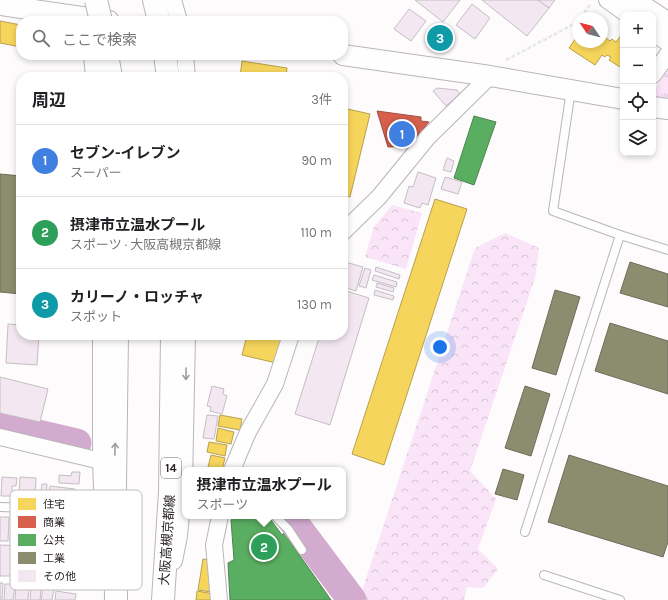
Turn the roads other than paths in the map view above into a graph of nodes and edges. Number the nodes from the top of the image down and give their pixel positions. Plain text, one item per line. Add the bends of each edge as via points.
1 (154, 0) edge
2 (173, 0) edge
3 (607, 0) edge
4 (632, 0) edge
5 (0, 5) edge
6 (624, 12) edge
7 (93, 15) edge
8 (158, 16) edge
9 (178, 16) edge
10 (668, 24) edge
11 (656, 35) edge
12 (668, 43) edge
13 (668, 54) edge
14 (348, 55) edge
15 (92, 60) edge
16 (108, 60) edge
17 (166, 60) edge
18 (185, 60) edge
19 (495, 70) junction
20 (656, 71) edge
21 (94, 72) edge
22 (110, 72) edge
23 (167, 72) edge
24 (186, 72) edge
25 (571, 90) junction
26 (620, 98) edge
27 (656, 107) edge
28 (668, 109) edge
29 (348, 227) edge
30 (620, 235) junction
31 (668, 250) edge
32 (101, 340) edge
33 (117, 340) edge
34 (172, 340) edge
35 (187, 340) edge
36 (289, 340) edge
37 (0, 437) edge
38 (101, 461) junction
39 (184, 467) edge
40 (233, 467) edge
41 (102, 490) edge
42 (115, 490) edge
43 (182, 504) edge
44 (0, 507) edge
45 (10, 507) edge
46 (219, 519) edge
47 (278, 519) edge
48 (525, 532) dead end
49 (302, 550) dead end
50 (544, 574) dead end
51 (112, 590) edge
52 (116, 590) edge
53 (113, 600) edge
54 (116, 600) edge
55 (163, 600) edge
56 (166, 600) edge
57 (219, 600) edge
58 (620, 600) edge

1 - 8 main road
2 - 9 street
3 - 6 street
4 - 10 main road
5 - 7 street
11 - 12 street
13 - 20 street
14 - 19 street
15 - 21 street
16 - 22 main road
17 - 23 main road
18 - 24 street
19 - 25 street
19 - 29 street via 428,137 379,197
25 - 26 street
25 - 30 lane via 553,211
27 - 28 street
30 - 31 lane
30 - 48 lane
32 - 38 street
42 -> 33 main road
34 - 55 main road, 大阪高槻京都線 / 14 via 170,492
35 -> 39 street
36 - 40 street via 276,384 248,432
37 - 38 street
38 - 41 street
43 - 56 street via 179,536
44 - 45 lane
46 - 57 street via 214,545
47 - 49 lane
50 - 58 lane
51 - 53 street
54 -> 52 main road

